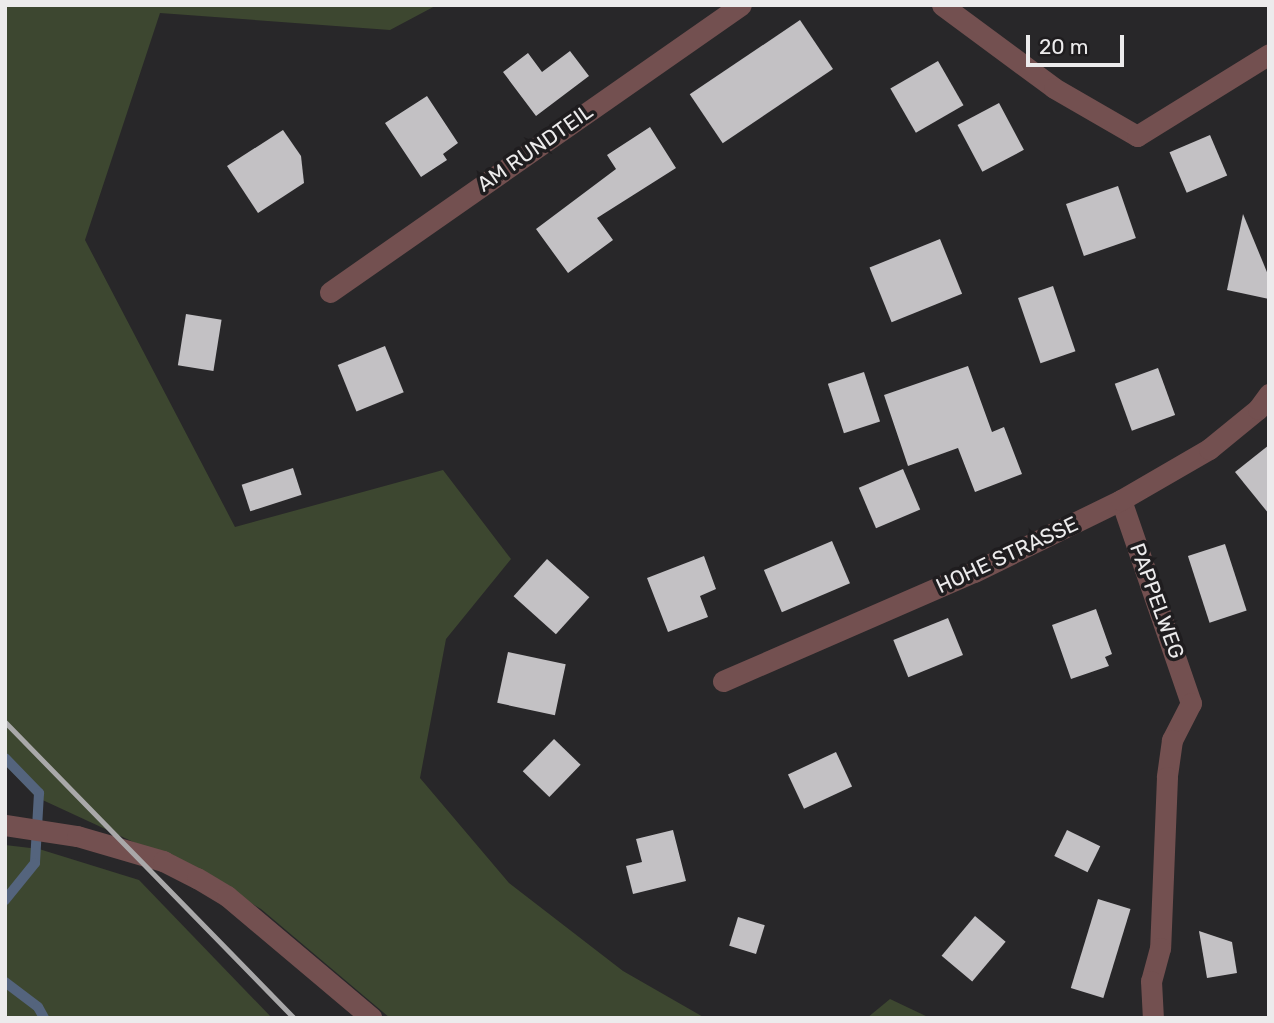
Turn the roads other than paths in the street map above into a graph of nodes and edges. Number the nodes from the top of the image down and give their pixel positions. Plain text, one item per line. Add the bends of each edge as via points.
1 (741, 5) edge
2 (942, 5) edge
3 (1269, 54) edge
4 (330, 292) dead end
5 (1269, 394) edge
6 (1121, 500) junction
7 (723, 681) dead end
8 (5, 825) edge
9 (372, 1018) edge
10 (1153, 1018) edge

1 - 4 street, AM RUNDTEIL
2 - 3 street via 1054,88 1137,136
5 - 6 street, HOHE STRASSE via 1258,409 1209,449
6 - 7 street, HOHE STRASSE via 974,572
6 - 10 street, PAPPELWEG via 1191,703 1172,740 1167,777 1160,948 1151,981
8 - 9 street via 77,836 163,861 227,896

